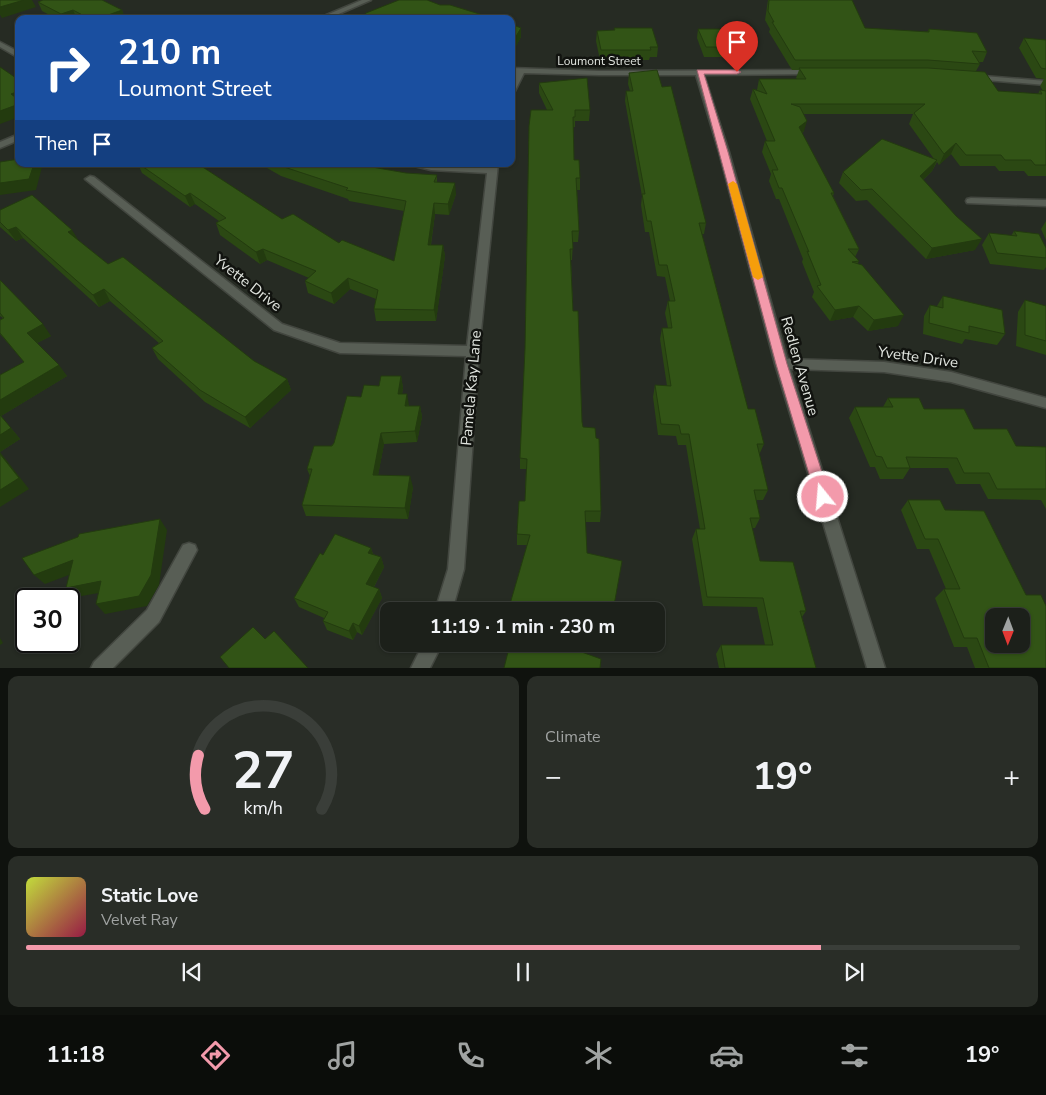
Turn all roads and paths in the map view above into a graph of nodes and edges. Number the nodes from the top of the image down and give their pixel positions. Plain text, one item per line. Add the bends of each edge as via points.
1 (368, 0) edge
2 (330, 15) edge
3 (0, 44) edge
4 (15, 53) edge
5 (516, 71) edge
6 (699, 72) junction
7 (819, 72) edge
8 (964, 76) edge
9 (1046, 83) edge
10 (15, 139) edge
11 (0, 145) edge
12 (431, 167) edge
13 (493, 167) edge
14 (90, 179) dead end
15 (971, 201) dead end
16 (1046, 203) edge
17 (473, 351) junction
18 (782, 364) junction
19 (1046, 403) edge
20 (190, 550) dead end
21 (447, 602) edge
22 (429, 652) edge
23 (100, 668) edge
24 (420, 668) edge
25 (876, 668) edge

1 - 2 street
3 - 4 street
5 - 6 street, Loumont Street
6 - 7 street, Loumont Street
6 - 18 street, Redlen Avenue
8 - 9 street
10 - 11 street
12 - 13 street
13 - 17 street, Pamela Kay Lane
14 - 17 street, Yvette Drive via 278,327 340,348
15 - 16 street
17 - 21 street, Pamela Kay Lane via 456,569
18 - 19 street, Yvette Drive via 893,368 951,377
18 - 25 street, Redlen Avenue
20 - 23 street via 153,616
22 - 24 street

